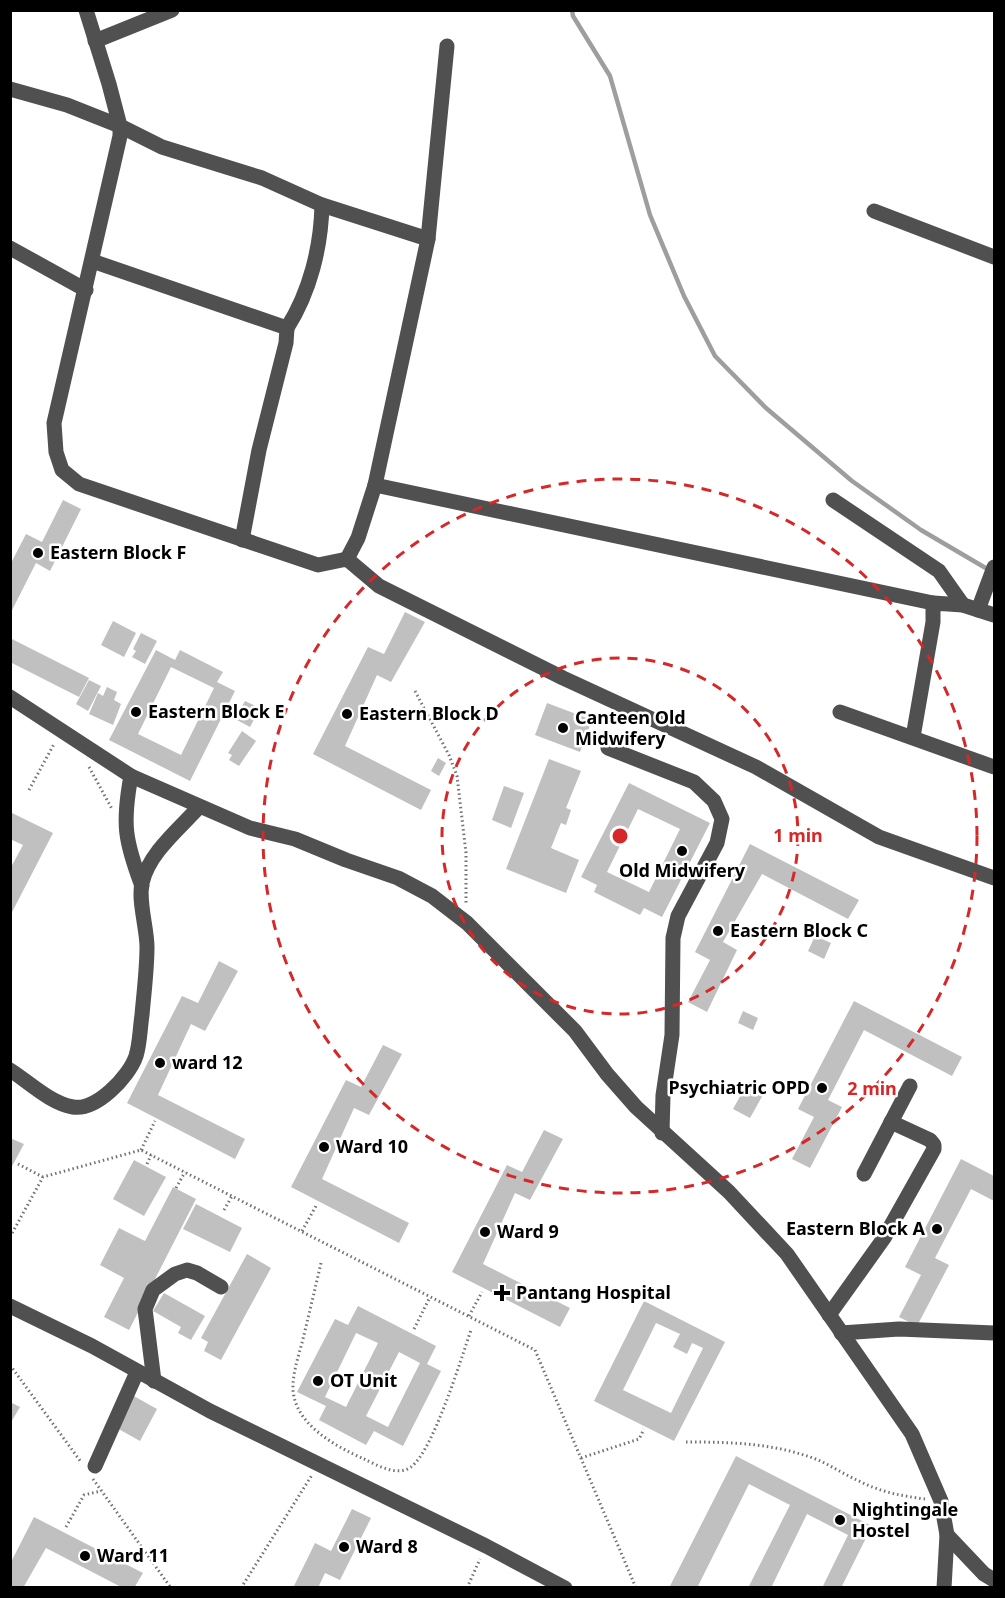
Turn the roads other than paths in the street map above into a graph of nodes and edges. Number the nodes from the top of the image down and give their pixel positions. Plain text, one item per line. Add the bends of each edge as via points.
1 (86, 10) edge
2 (172, 10) edge
3 (95, 41) junction
4 (447, 46) dead end
5 (10, 89) edge
6 (120, 126) junction
7 (322, 205) junction
8 (874, 211) dead end
9 (428, 239) junction
10 (10, 248) edge
11 (994, 257) edge
12 (92, 261) junction
13 (86, 290) junction
14 (287, 328) junction
15 (375, 485) junction
16 (833, 500) dead end
17 (242, 540) junction
18 (347, 559) junction
19 (994, 567) edge
20 (933, 603) junction
21 (971, 608) junction
22 (994, 615) edge
23 (10, 697) edge
24 (840, 712) dead end
25 (913, 737) junction
26 (608, 748) dead end
27 (994, 767) edge
28 (131, 776) junction
29 (199, 807) junction
30 (994, 878) edge
31 (141, 886) junction
32 (10, 1070) edge
33 (910, 1086) dead end
34 (891, 1122) junction
35 (662, 1133) junction
36 (864, 1174) dead end
37 (222, 1287) dead end
38 (10, 1306) edge
39 (828, 1315) junction
40 (841, 1333) junction
41 (994, 1333) edge
42 (137, 1372) junction
43 (154, 1381) junction
44 (95, 1466) dead end
45 (947, 1535) junction
46 (994, 1580) edge
47 (565, 1587) edge
48 (944, 1587) edge

1 - 3 street
2 - 3 street
3 - 6 street
4 - 9 street
5 - 6 street via 67,105
6 - 7 street via 162,147 262,178
6 - 12 street
7 - 9 street
7 - 14 street via 318,245 306,292
8 - 11 street
9 - 15 street
10 - 13 street
12 - 13 street
12 - 14 street
13 - 17 street via 54,423 62,470 79,484
14 - 17 street
15 - 18 street
15 - 20 street
16 - 21 street via 939,571
17 - 18 street via 318,565
18 - 30 street via 379,586 563,678 756,767 879,837
19 - 21 street
20 - 21 street
20 - 25 street
21 - 22 street
23 - 28 street
24 - 25 street
25 - 27 street
26 - 35 street via 694,782 714,801 722,819 717,843 678,916 673,938 672,1035
28 - 29 street
28 - 31 street via 125,834
29 - 31 street via 155,856
29 - 35 street via 398,878 432,897 467,923 575,1030 607,1074
31 - 32 street via 147,946 140,1029 136,1057 122,1078 89,1106 74,1107 57,1102
33 - 34 street
34 - 36 street
34 - 39 street via 930,1140 934,1149 884,1238
35 - 39 street via 729,1192 788,1254
37 - 43 street via 187,1270 153,1290 145,1309
38 - 42 street
39 - 40 street
40 - 41 street via 899,1329
40 - 45 street via 912,1434 941,1501
42 - 43 street
42 - 44 street
43 - 47 street
45 - 46 street
45 - 48 street

